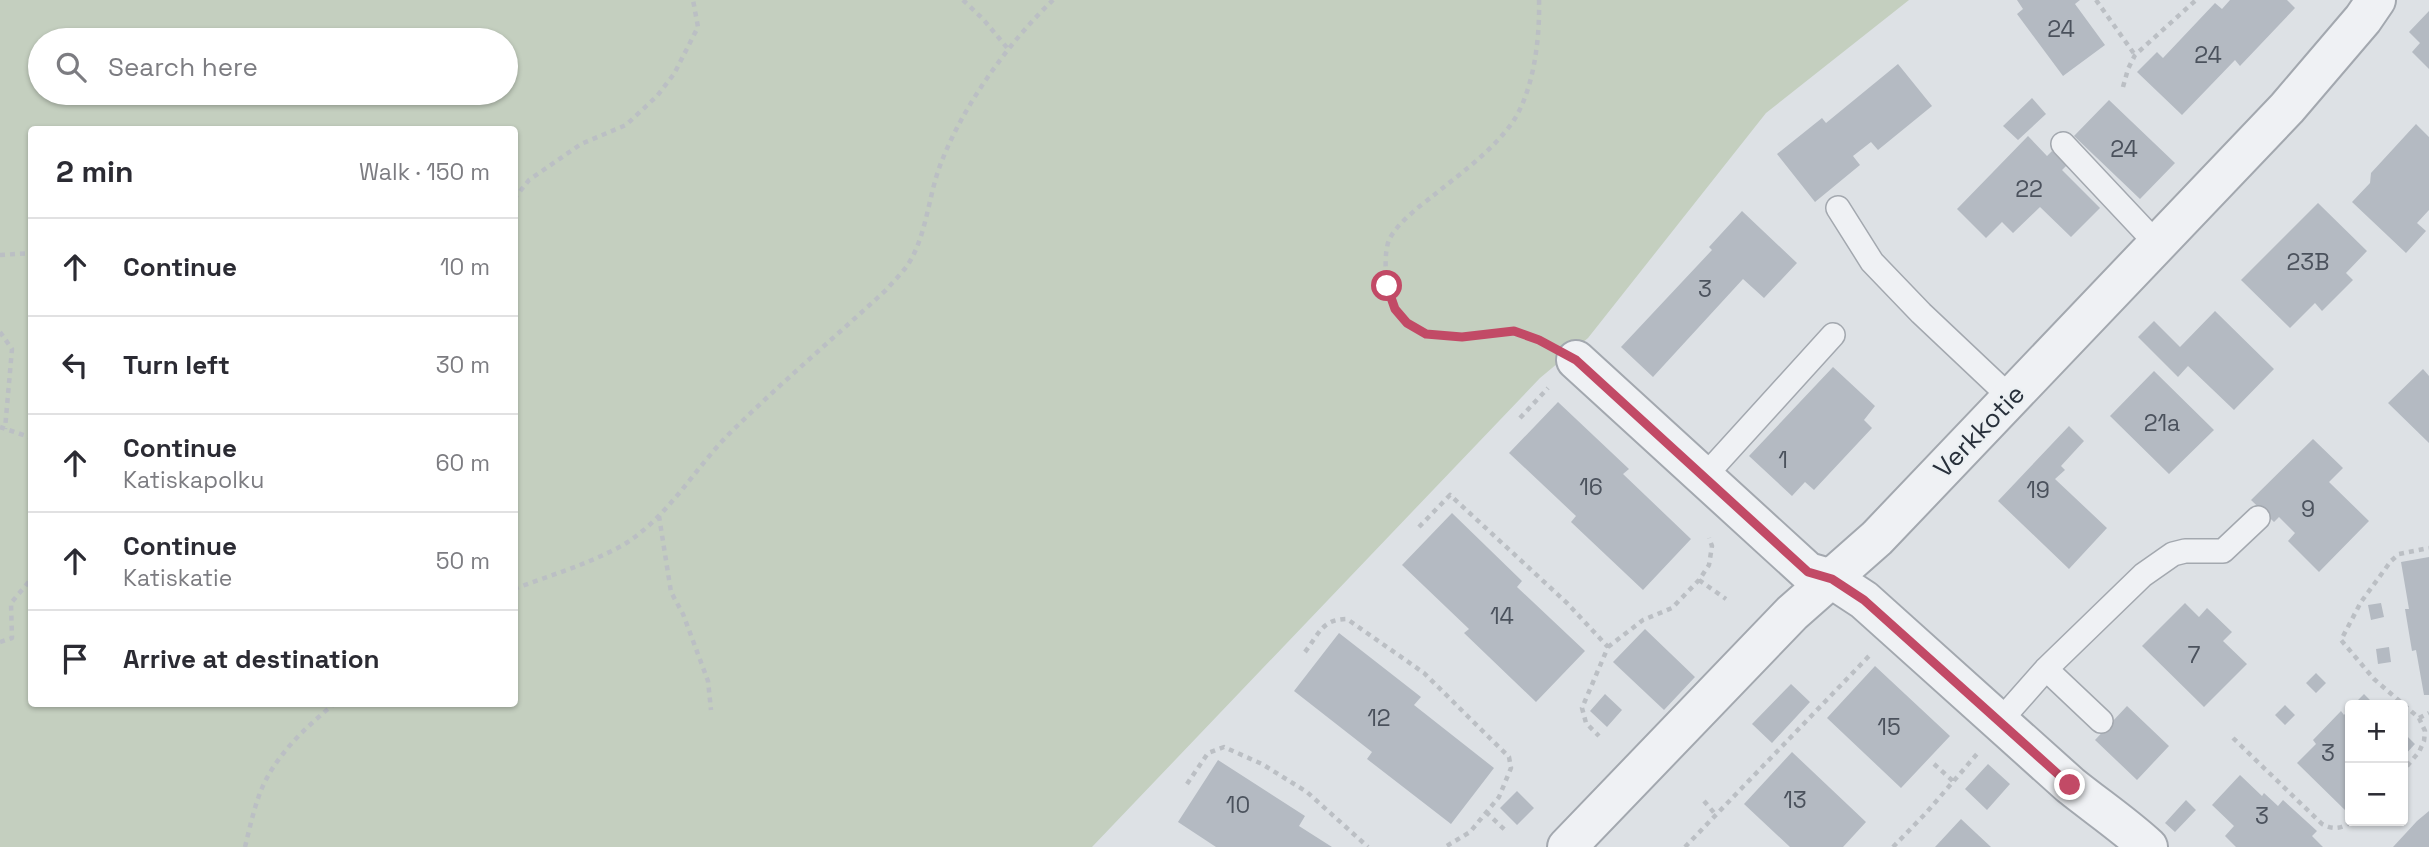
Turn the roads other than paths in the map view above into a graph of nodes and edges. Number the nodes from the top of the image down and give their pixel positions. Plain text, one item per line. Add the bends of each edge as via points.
1 (2376, 0) edge
2 (2063, 145) dead end
3 (1838, 208) dead end
4 (2157, 244) junction
5 (1833, 335) dead end
6 (1565, 373) road end
7 (2011, 398) junction
8 (1704, 477) junction
9 (2258, 519) dead end
10 (1832, 579) junction
11 (2046, 669) junction
12 (2000, 722) junction
13 (2101, 722) dead end
14 (1567, 847) edge
15 (2148, 847) edge

1 - 4 street, Verkkotie via 2287,108
2 - 4 lane
3 - 7 lane via 1872,262
4 - 7 street, Verkkotie
5 - 8 lane
6 - 8 street
7 - 10 street, Verkkotie
8 - 10 street via 1808,572
9 - 11 lane via 2223,551 2173,554 2143,575
10 - 12 street via 1864,600
10 - 14 street, Verkkotie via 1792,613
11 - 12 lane
11 - 13 lane
12 - 15 street

